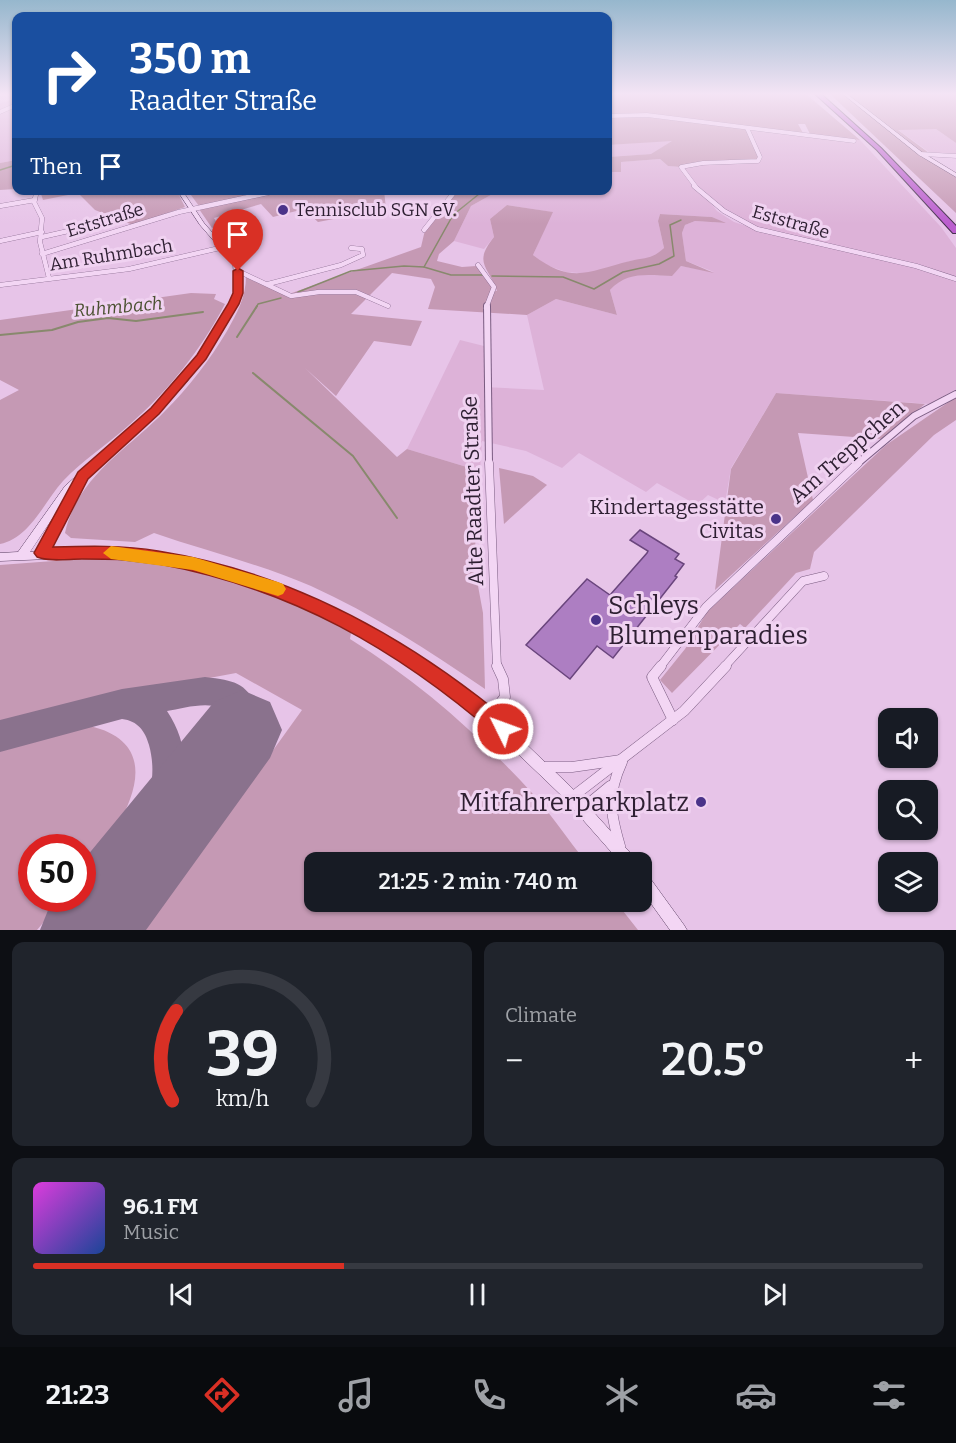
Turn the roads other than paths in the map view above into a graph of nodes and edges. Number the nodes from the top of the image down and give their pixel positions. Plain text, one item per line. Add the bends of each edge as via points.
1 (751, 137) edge
2 (824, 137) edge
3 (866, 137) edge
4 (873, 137) edge
5 (900, 137) edge
6 (854, 141) dead end
7 (921, 154) junction
8 (956, 156) edge
9 (956, 175) edge
10 (36, 195) edge
11 (182, 195) edge
12 (257, 195) edge
13 (452, 195) edge
14 (35, 200) junction
15 (0, 206) edge
16 (191, 209) junction
17 (956, 221) edge
18 (99, 224) dead end
19 (424, 230) dead end
20 (956, 231) edge
21 (42, 234) junction
22 (0, 241) edge
23 (224, 248) junction
24 (351, 248) dead end
25 (42, 254) junction
26 (478, 265) dead end
27 (238, 271) junction
28 (49, 278) junction
29 (956, 279) edge
30 (268, 284) junction
31 (0, 285) edge
32 (388, 306) dead end
33 (956, 394) edge
34 (83, 476) junction
35 (42, 553) junction
36 (22, 555) junction
37 (0, 557) edge
38 (824, 576) dead end
39 (490, 716) junction
40 (673, 720) junction
41 (623, 760) junction
42 (543, 767) junction
43 (610, 786) junction
44 (571, 798) junction
45 (582, 809) junction
46 (620, 852) edge
47 (624, 852) edge
48 (652, 893) edge
49 (679, 930) edge

1 - 29 street, Eststraße via 760,157 758,161 681,167 718,209 757,229
2 - 6 street
3 - 20 highway
4 - 17 highway
5 - 7 main road
7 - 8 street
7 - 9 main road
10 - 14 street
11 - 16 main road
12 - 16 street, Eststraße
13 - 19 street
14 - 15 street
14 - 21 street via 44,220
16 - 23 main road
16 - 25 street, Eststraße
18 - 21 street
21 - 22 street
21 - 25 street
23 - 27 main road
23 - 28 street, Am Ruhmbach via 129,269
24 - 30 street via 362,249 363,255 340,266 303,272
25 - 28 street
26 - 39 street, Alte Raadter Straße via 494,287 486,309 489,479 497,668 505,697
27 - 30 street
27 - 34 main road via 234,304 202,357 155,411
28 - 31 street, Am Ruhmbach
30 - 32 street via 291,296 356,292
33 - 40 street, Am Treppchen via 914,416 860,461 706,607 652,677
34 - 35 main road
34 - 36 main road via 68,488
35 - 36 main road
35 - 39 main road via 157,557 271,586 380,638
36 - 37 main road
38 - 40 street via 803,581
39 - 42 main road
40 - 41 street
41 - 42 street
41 - 43 street
41 - 44 street
42 - 44 main road
43 - 45 street
43 - 47 street via 609,808
44 - 45 main road
45 - 46 main road
48 - 49 main road

